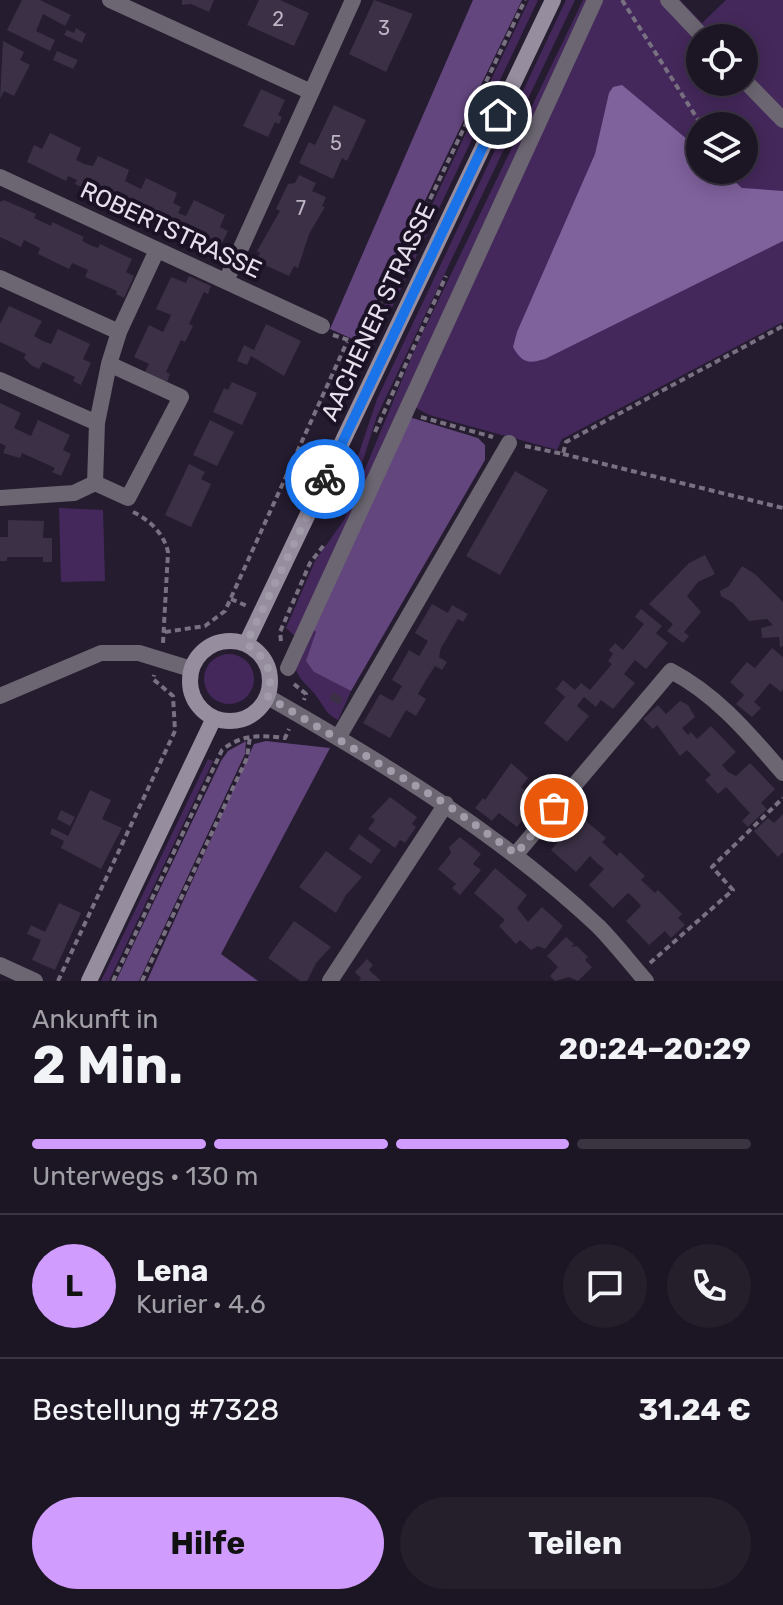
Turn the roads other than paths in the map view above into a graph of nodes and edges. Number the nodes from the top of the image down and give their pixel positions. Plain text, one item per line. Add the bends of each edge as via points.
1 (110, 0) edge
2 (353, 0) edge
3 (553, 0) edge
4 (595, 0) edge
5 (668, 0) edge
6 (691, 24) edge
7 (311, 92) junction
8 (758, 94) edge
9 (783, 120) edge
10 (0, 177) edge
11 (157, 250) junction
12 (0, 278) edge
13 (226, 281) junction
14 (322, 326) dead end
15 (119, 332) junction
16 (109, 364) junction
17 (0, 380) edge
18 (97, 423) junction
19 (509, 443) road end
20 (95, 483) junction
21 (0, 498) edge
22 (246, 644) junction
23 (288, 668) dead end
24 (191, 669) junction
25 (0, 696) edge
26 (268, 697) junction
27 (214, 718) junction
28 (338, 738) junction
29 (783, 773) edge
30 (446, 804) junction
31 (516, 854) junction
32 (0, 965) edge
33 (642, 977) edge
34 (35, 981) edge
35 (89, 981) edge
36 (330, 981) edge

1 - 7 street
2 - 7 street
3 - 22 main road, AACHENER STRASSE
4 - 23 street
5 - 6 street
7 - 13 street
8 - 9 street
10 - 11 street, ROBERTSTRASSE
11 - 13 street, ROBERTSTRASSE
11 - 15 street
12 - 15 street
13 - 14 street, ROBERTSTRASSE
15 - 16 street
16 - 18 street
16 - 20 street via 181,397 128,498
17 - 18 street
18 - 20 street
19 - 28 street
20 - 21 street via 74,493
22 - 24 main road via 233,640 207,647
22 - 26 main road via 265,660
24 - 25 street via 139,653 101,653
24 - 27 main road via 193,698
26 - 27 main road via 245,719
26 - 28 street
27 - 35 main road
28 - 30 street
29 - 31 street via 733,716 671,671
30 - 31 street
30 - 36 street
31 - 33 street via 600,928
32 - 34 street

